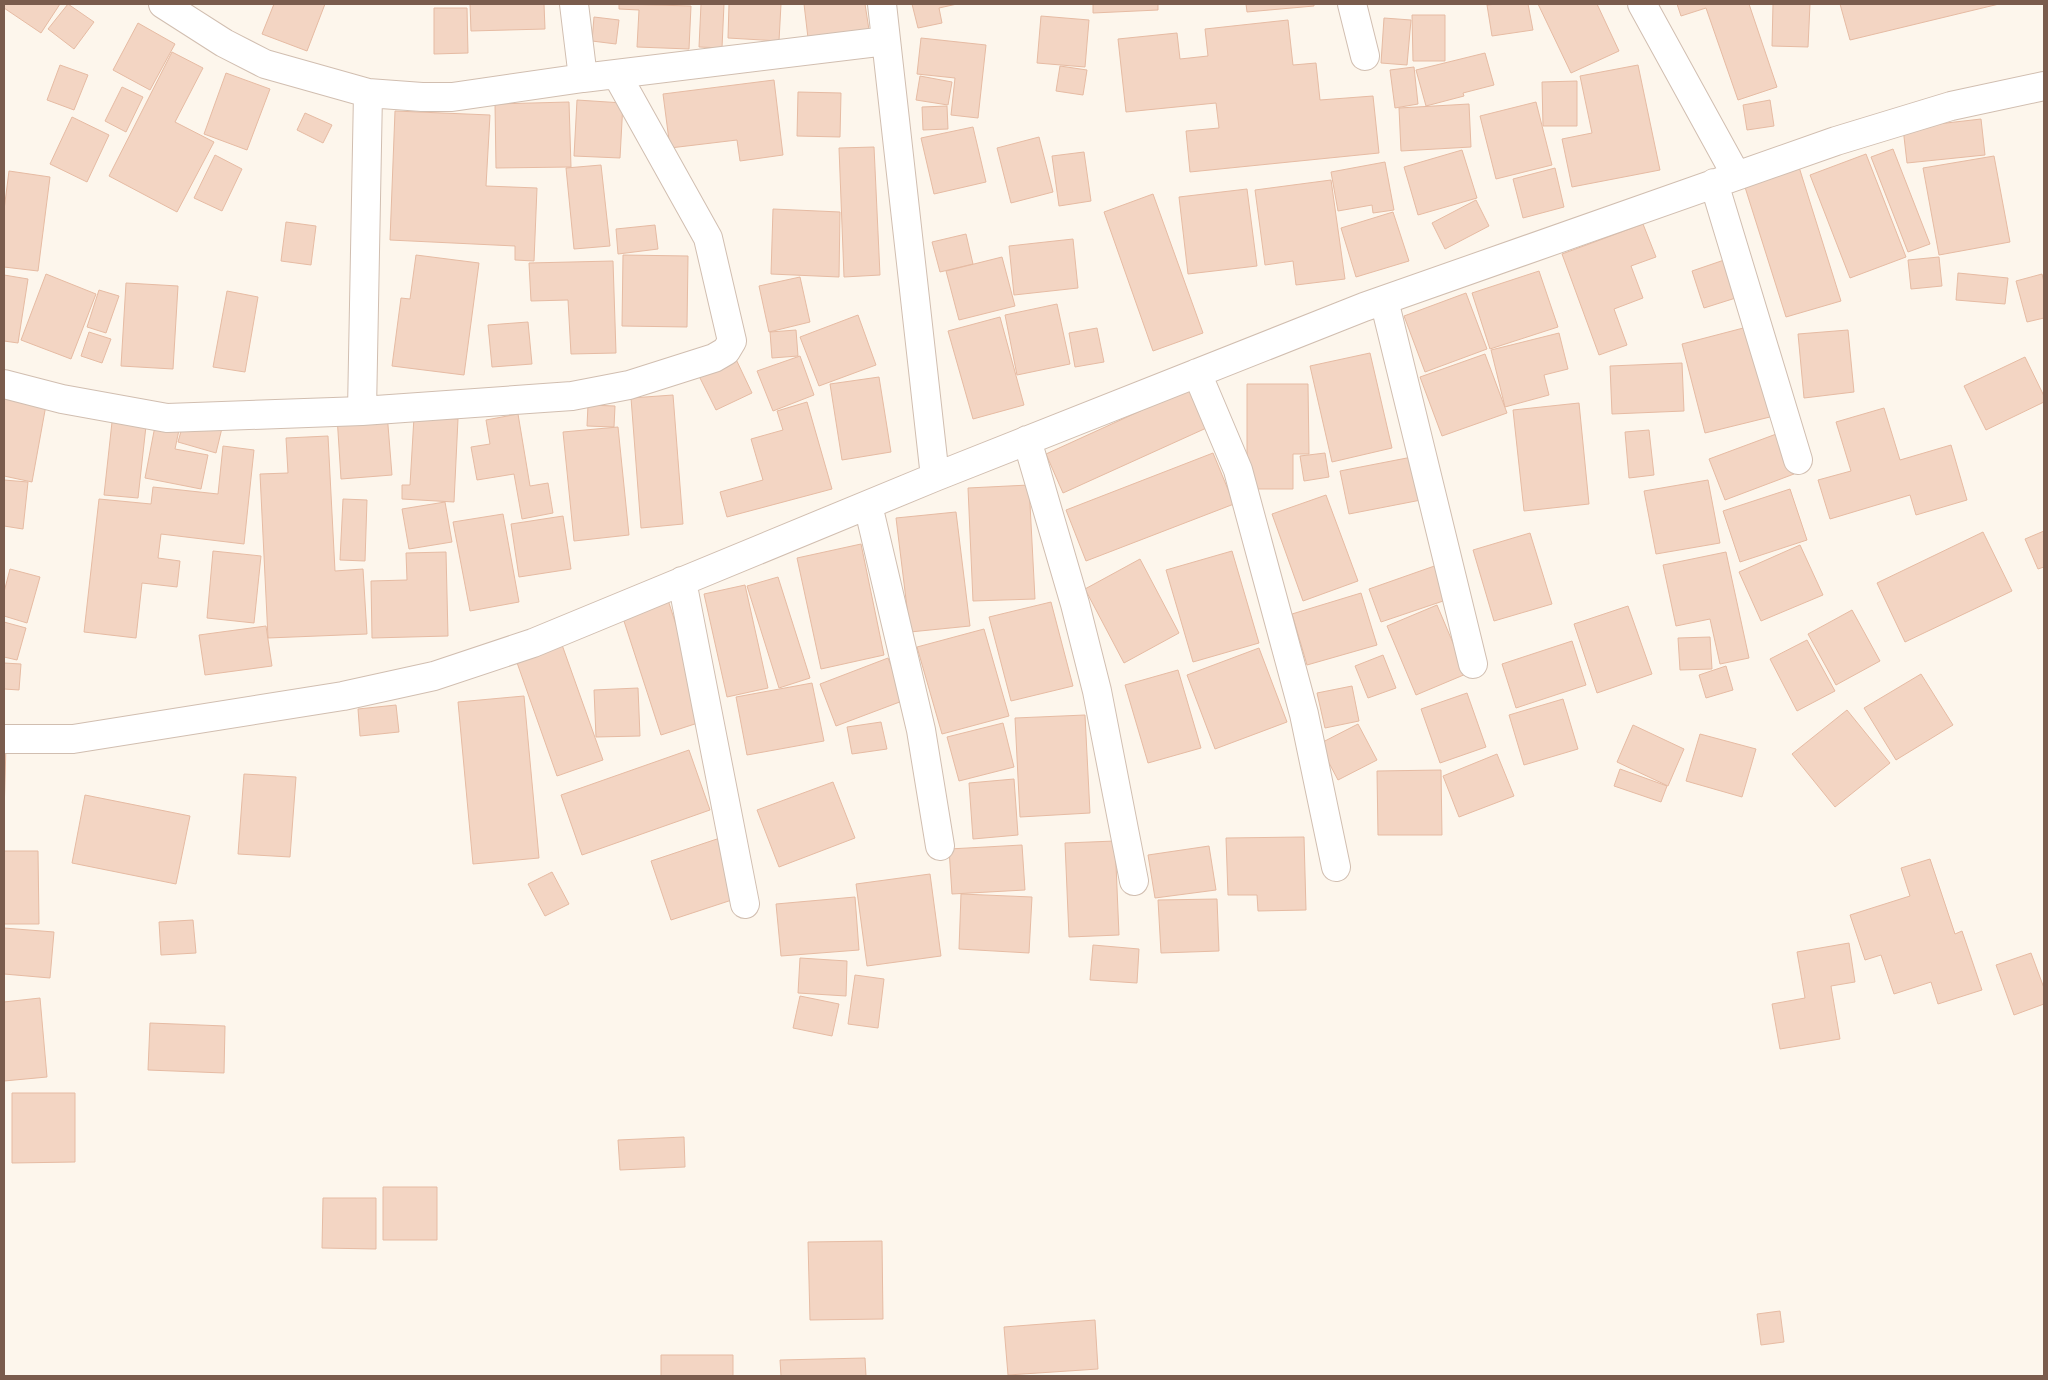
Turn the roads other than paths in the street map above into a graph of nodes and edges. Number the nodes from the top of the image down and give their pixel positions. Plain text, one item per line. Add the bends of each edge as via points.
1 (163, 4) edge
2 (574, 4) edge
3 (882, 4) edge
4 (1352, 4) edge
5 (1642, 4) edge
6 (886, 41) junction
7 (1365, 56) dead end
8 (617, 75) junction
9 (583, 78) junction
10 (2044, 86) edge
11 (368, 93) junction
12 (1725, 179) junction
13 (1384, 300) junction
14 (1197, 373) junction
15 (4, 384) edge
16 (362, 411) junction
17 (1028, 440) junction
18 (1798, 460) dead end
19 (935, 477) junction
20 (868, 505) junction
21 (682, 581) junction
22 (1473, 664) dead end
23 (4, 738) edge
24 (940, 846) dead end
25 (1336, 867) dead end
26 (1134, 881) dead end
27 (745, 904) dead end

1 - 11 street via 224,43 265,64
2 - 9 street
3 - 6 street
4 - 7 street
5 - 12 street
6 - 8 street
6 - 19 street
8 - 9 street
8 - 16 street via 708,238 732,341 726,352 629,385 572,396
9 - 11 street via 452,97
10 - 12 street via 1951,106
11 - 16 street
12 - 13 street
12 - 18 street
13 - 14 street
13 - 22 street
14 - 17 street
14 - 25 street via 1238,470 1304,714
15 - 16 street via 62,399 167,418
17 - 19 street
17 - 26 street via 1097,692
19 - 20 street
20 - 21 street
20 - 24 street via 921,730
21 - 23 street via 533,642 425,678 344,696 73,740
21 - 27 street

